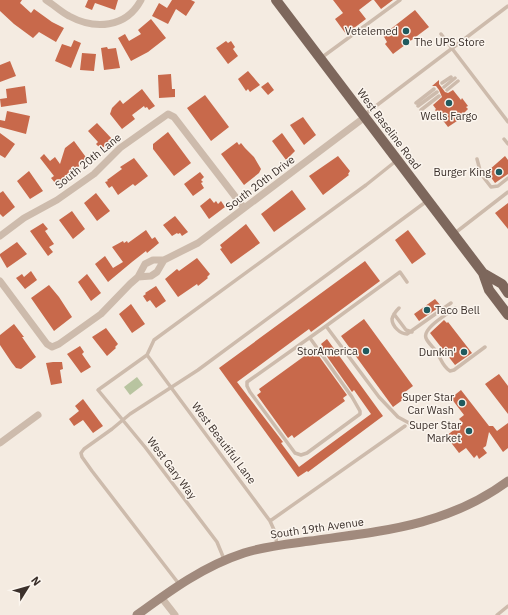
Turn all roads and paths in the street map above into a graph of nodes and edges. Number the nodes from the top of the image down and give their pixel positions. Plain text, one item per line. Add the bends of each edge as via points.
1 (46, 0) edge
2 (141, 0) edge
3 (276, 0) edge
4 (400, 0) edge
5 (508, 6) edge
6 (441, 34) dead end
7 (452, 48) junction
8 (320, 58) junction
9 (444, 87) joint
10 (418, 106) joint
11 (364, 116) junction
12 (508, 122) edge
13 (504, 139) dead end
14 (508, 144) edge
15 (477, 159) dead end
16 (397, 160) junction
17 (508, 178) edge
18 (508, 192) edge
19 (428, 200) junction
20 (244, 208) junction
21 (454, 234) junction
22 (0, 236) edge
23 (164, 260) junction
24 (483, 273) junction
25 (138, 277) junction
26 (0, 281) edge
27 (407, 282) dead end
28 (508, 293) edge
29 (451, 303) dead end
30 (399, 308) dead end
31 (455, 308) dead end
32 (394, 314) junction
33 (508, 315) edge
34 (326, 326) junction
35 (412, 332) junction
36 (310, 338) junction
37 (485, 348) dead end
38 (148, 355) junction
39 (171, 388) junction
40 (38, 415) dead end
41 (123, 421) junction
42 (409, 423) dead end
43 (405, 426) dead end
44 (0, 443) edge
45 (508, 481) edge
46 (270, 521) junction
47 (277, 546) junction
48 (224, 560) junction
49 (180, 585) junction
50 (162, 597) junction
51 (508, 606) edge
52 (137, 615) edge
53 (175, 615) edge
54 (497, 615) edge

1 - 2 street via 69,16 96,25 118,23 138,7
3 - 8 main road, West Baseline Road
4 - 8 lane
5 - 7 lane
6 - 7 lane
7 - 11 lane
7 - 12 lane
8 - 11 main road, West Baseline Road
9 - 9 lane via 454,79
10 - 10 lane via 437,92
11 - 16 main road, West Baseline Road
11 - 20 street, South 20th Drive
13 - 14 lane
15 - 17 lane via 481,174 491,186 498,186
16 - 19 main road, West Baseline Road
16 - 38 lane via 154,340
18 - 21 lane
19 - 21 main road, West Baseline Road
19 - 39 lane
20 - 22 street, South 20th Lane via 174,117 168,114 120,148 94,174
20 - 23 street, South 20th Drive via 198,243
21 - 24 main road, West Baseline Road
23 - 25 street, South 20th Drive via 157,272 151,276
23 - 25 street, South 20th Drive via 148,262
24 - 28 main road, West Baseline Road via 502,284
24 - 33 main road, West Baseline Road via 490,290
25 - 26 street, South 20th Drive via 101,314 52,347 46,344
27 - 34 lane via 400,272
29 - 35 lane
30 - 32 lane
31 - 37 lane via 427,329 426,333 426,338 442,364 450,371 454,370
32 - 35 lane via 406,330
32 - 35 lane via 392,319 398,331 404,334
34 - 36 lane
34 - 42 lane via 379,397 398,417
36 - 36 lane via 247,382 250,392 295,453 301,455 360,414 352,397
38 - 39 lane, West Beautiful Lane
38 - 41 lane, West Gary Way via 98,390
39 - 41 lane
39 - 46 lane, West Beautiful Lane
40 - 44 street
41 - 48 lane, West Gary Way via 217,542
41 - 49 lane via 84,449 82,457
43 - 46 lane
45 - 47 main road, South 19th Avenue via 466,507 421,523
46 - 47 lane, West Beautiful Lane
47 - 48 main road, South 19th Avenue
48 - 49 main road, South 19th Avenue via 197,573
49 - 50 main road, South 19th Avenue
50 - 52 main road, South 19th Avenue
50 - 53 street
51 - 54 lane

